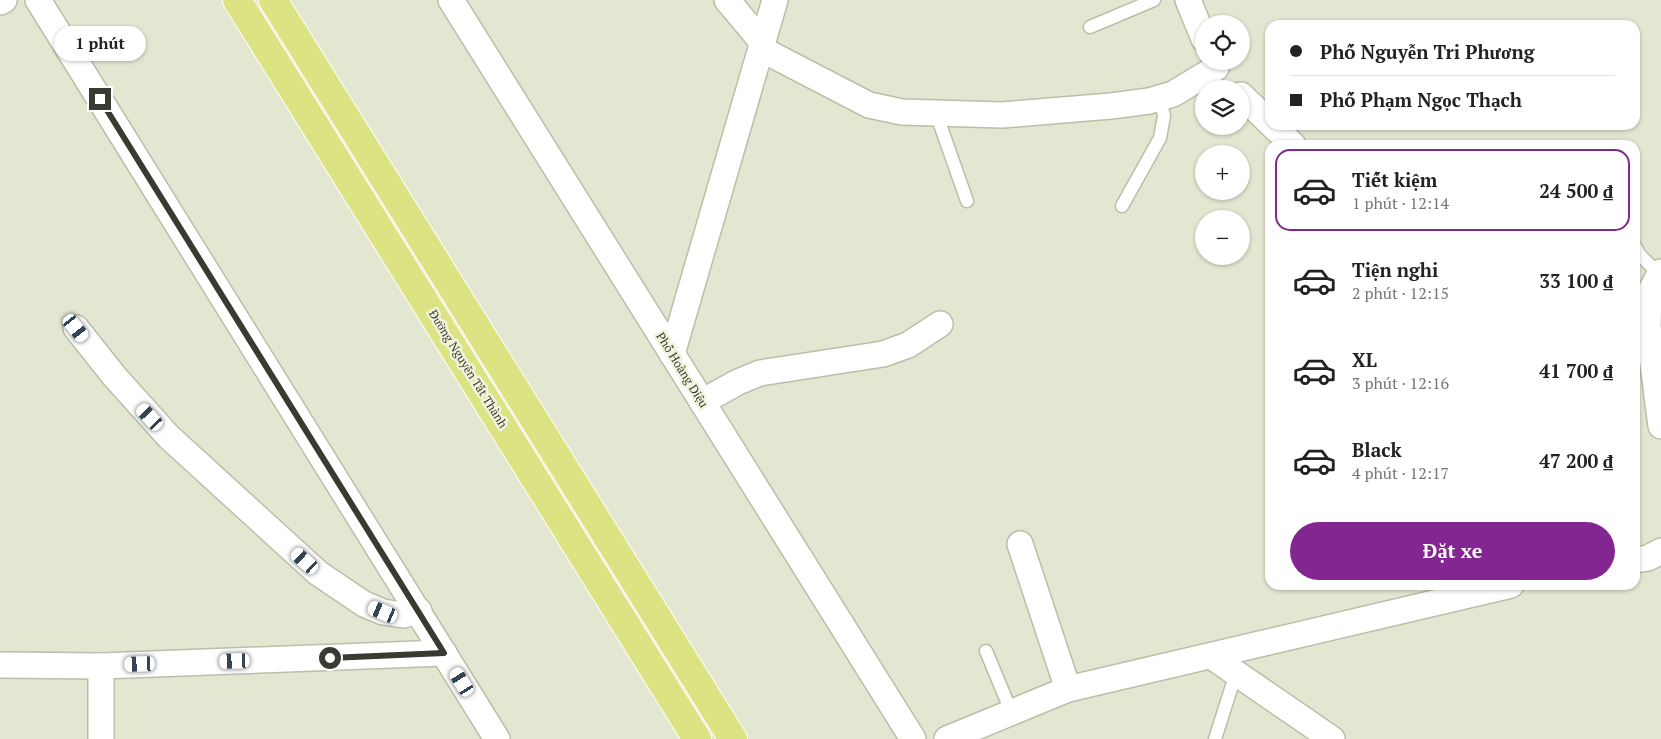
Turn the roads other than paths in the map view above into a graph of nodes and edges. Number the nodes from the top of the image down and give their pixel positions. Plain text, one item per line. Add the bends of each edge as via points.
1 (4, 0) edge
2 (38, 0) edge
3 (237, 0) edge
4 (273, 0) edge
5 (451, 0) edge
6 (727, 0) edge
7 (775, 0) edge
8 (1154, 0) edge
9 (1188, 0) edge
10 (0, 2) edge
11 (1195, 17) edge
12 (1090, 27) dead end
13 (762, 46) junction
14 (1206, 70) edge
15 (1220, 70) edge
16 (1228, 80) edge
17 (1160, 98) junction
18 (1250, 104) edge
19 (936, 113) junction
20 (1265, 118) edge
21 (1277, 130) edge
22 (1288, 140) edge
23 (967, 201) dead end
24 (1122, 206) dead end
25 (1640, 255) edge
26 (1660, 273) edge
27 (940, 324) dead end
28 (76, 328) dead end
29 (672, 354) junction
30 (702, 402) junction
31 (1661, 426) edge
32 (1020, 544) dead end
33 (1661, 551) edge
34 (1640, 559) edge
35 (1476, 590) edge
36 (419, 611) junction
37 (986, 651) dead end
38 (444, 653) junction
39 (1211, 656) junction
40 (0, 665) edge
41 (101, 666) junction
42 (1236, 673) junction
43 (1068, 688) junction
44 (1011, 711) junction
45 (101, 739) edge
46 (497, 739) edge
47 (698, 739) edge
48 (733, 739) edge
49 (913, 739) edge
50 (947, 739) edge
51 (1215, 739) edge
52 (1332, 739) edge

1 - 10 street
2 - 36 street
3 - 47 highway, Đường Nguyễn Tất Thành
4 - 48 highway
5 - 29 street, Phố Hoàng Diệu
6 - 13 street
7 - 13 street
8 - 12 lane
9 - 11 street
13 - 19 street via 869,104 902,112
13 - 29 street
14 - 17 street via 1172,94
15 - 16 street
17 - 19 street via 1111,106 1002,115
17 - 24 lane via 1164,116 1160,138
18 - 20 street
19 - 23 lane
21 - 22 street
25 - 26 lane
26 - 31 street via 1649,294 1648,326
27 - 30 street via 900,348 760,373
28 - 36 street via 170,437 318,573 364,604 383,612 403,615
29 - 30 street, Phố Hoàng Diệu
30 - 49 street, Phố Hoàng Diệu
32 - 43 street
33 - 34 street
35 - 39 street
36 - 38 street
37 - 44 lane
38 - 41 street
38 - 46 street
39 - 42 street
39 - 43 street
40 - 41 street
41 - 45 street
42 - 51 lane
42 - 52 street
43 - 44 street
44 - 50 street

